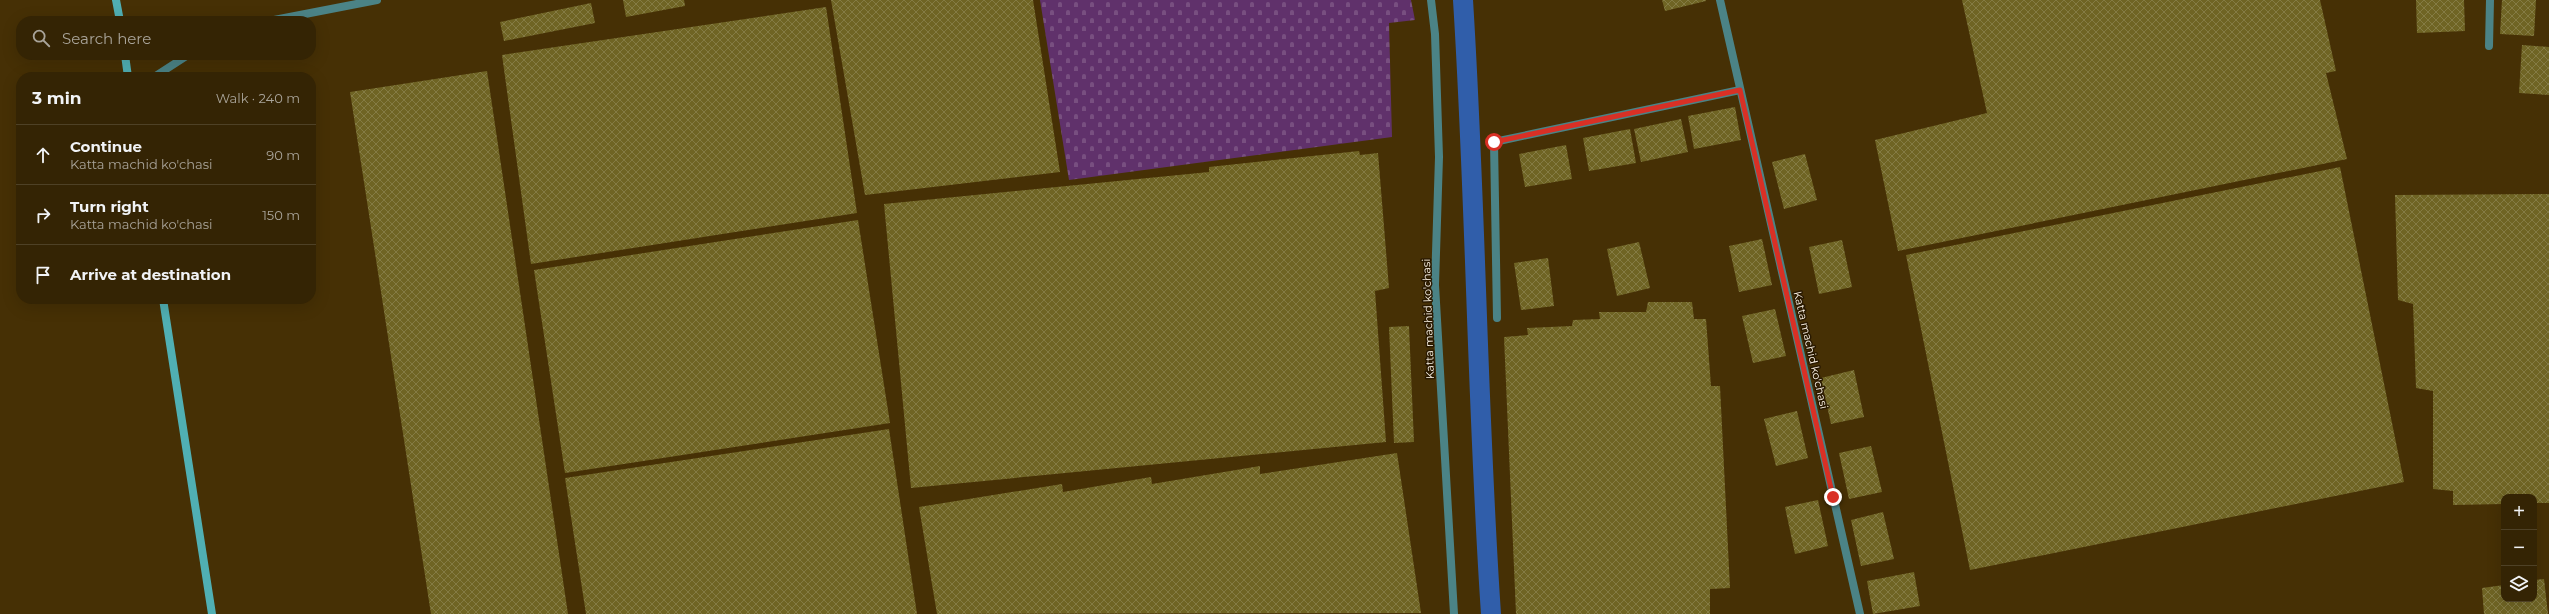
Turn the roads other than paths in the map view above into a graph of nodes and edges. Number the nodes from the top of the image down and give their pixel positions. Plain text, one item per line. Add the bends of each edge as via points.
1 (116, 0) edge
2 (377, 0) edge
3 (1431, 0) edge
4 (1720, 0) edge
5 (2490, 0) edge
6 (119, 16) edge
7 (294, 16) edge
8 (2489, 46) dead end
9 (126, 60) edge
10 (180, 60) edge
11 (127, 72) edge
12 (162, 72) edge
13 (1740, 90) junction
14 (164, 304) edge
15 (1496, 318) dead end
16 (212, 614) edge
17 (1454, 614) edge
18 (1860, 614) edge

1 - 6 street
2 - 7 street
3 - 17 street, Katta machid ko'chasi via 1435,34 1439,157 1436,285
4 - 13 street, Katta machid ko'chasi
5 - 8 street
9 - 11 street
10 - 12 street
13 - 15 street via 1494,142
13 - 18 street, Katta machid ko'chasi
14 - 16 street

